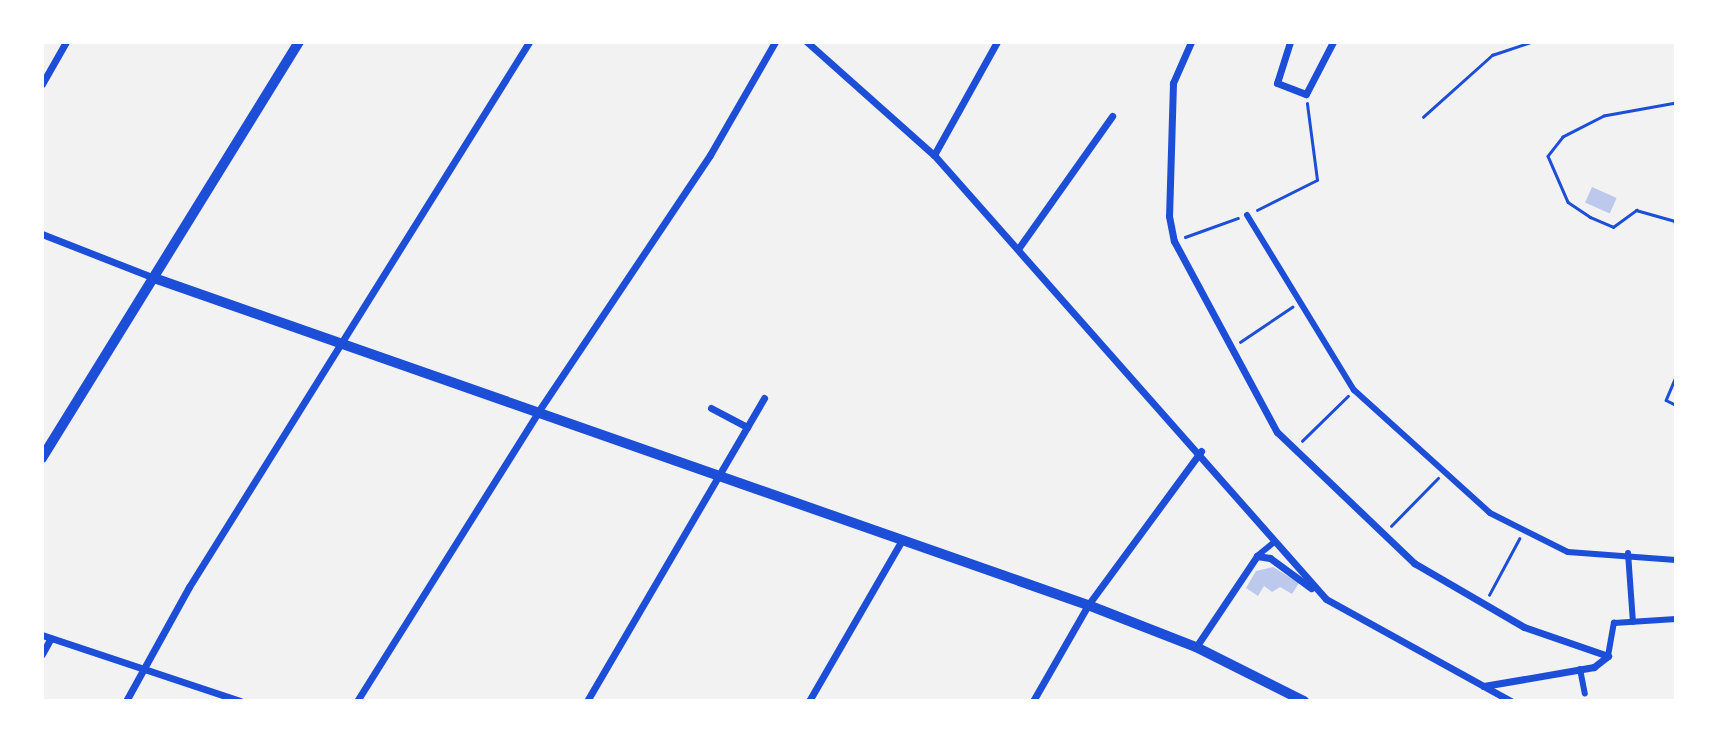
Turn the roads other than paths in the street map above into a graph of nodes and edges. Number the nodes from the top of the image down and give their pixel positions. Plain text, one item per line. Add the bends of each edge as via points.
1 (66, 42) edge
2 (299, 42) edge
3 (529, 42) edge
4 (775, 42) edge
5 (807, 42) edge
6 (997, 42) edge
7 (1191, 42) edge
8 (1290, 42) edge
9 (1333, 42) edge
10 (42, 84) edge
11 (1112, 116) dead end
12 (934, 155) junction
13 (1247, 215) dead end
14 (42, 234) edge
15 (1018, 249) junction
16 (155, 278) junction
17 (344, 348) junction
18 (764, 398) dead end
19 (711, 408) dead end
20 (538, 412) junction
21 (747, 427) junction
22 (1201, 451) junction
23 (42, 458) edge
24 (720, 478) junction
25 (902, 540) junction
26 (1273, 542) junction
27 (1628, 554) junction
28 (1257, 556) junction
29 (1676, 560) edge
30 (1326, 599) junction
31 (1088, 605) junction
32 (1676, 619) edge
33 (1633, 622) junction
34 (42, 635) edge
35 (51, 638) junction
36 (1196, 647) junction
37 (42, 654) edge
38 (1608, 656) junction
39 (145, 668) junction
40 (1580, 670) junction
41 (1484, 686) junction
42 (1585, 694) dead end
43 (1288, 696) edge
44 (127, 701) edge
45 (240, 701) edge
46 (357, 701) edge
47 (587, 701) edge
48 (809, 701) edge
49 (1033, 701) edge
50 (1304, 701) edge
51 (1511, 701) edge

1 - 10 street
2 - 16 street
3 - 17 street
4 - 20 street via 710,155
5 - 12 street
6 - 12 street
7 - 38 street via 1172,83 1169,216 1174,241 1293,450 1414,563 1524,627
8 - 9 street via 1277,83 1306,94
11 - 15 street
12 - 15 street
13 - 27 street via 1354,390 1442,473 1522,533 1568,552
14 - 16 street
15 - 22 street
16 - 17 street
16 - 23 street
17 - 20 street
17 - 39 street via 189,587
18 - 21 street
19 - 21 street
20 - 24 street
20 - 46 street
21 - 24 street
22 - 26 street
22 - 31 street
24 - 25 street
24 - 47 street
25 - 31 street
25 - 48 street
26 - 28 street
26 - 30 street
27 - 29 street
27 - 33 street
28 - 30 street via 1270,558
28 - 36 street
30 - 41 street
31 - 36 street
31 - 49 street
32 - 33 street
33 - 38 street via 1614,623
34 - 35 street
35 - 37 street
35 - 39 street
36 - 43 street
38 - 40 street
39 - 44 street
39 - 45 street
40 - 41 street
40 - 42 street
41 - 51 street
43 - 50 street

